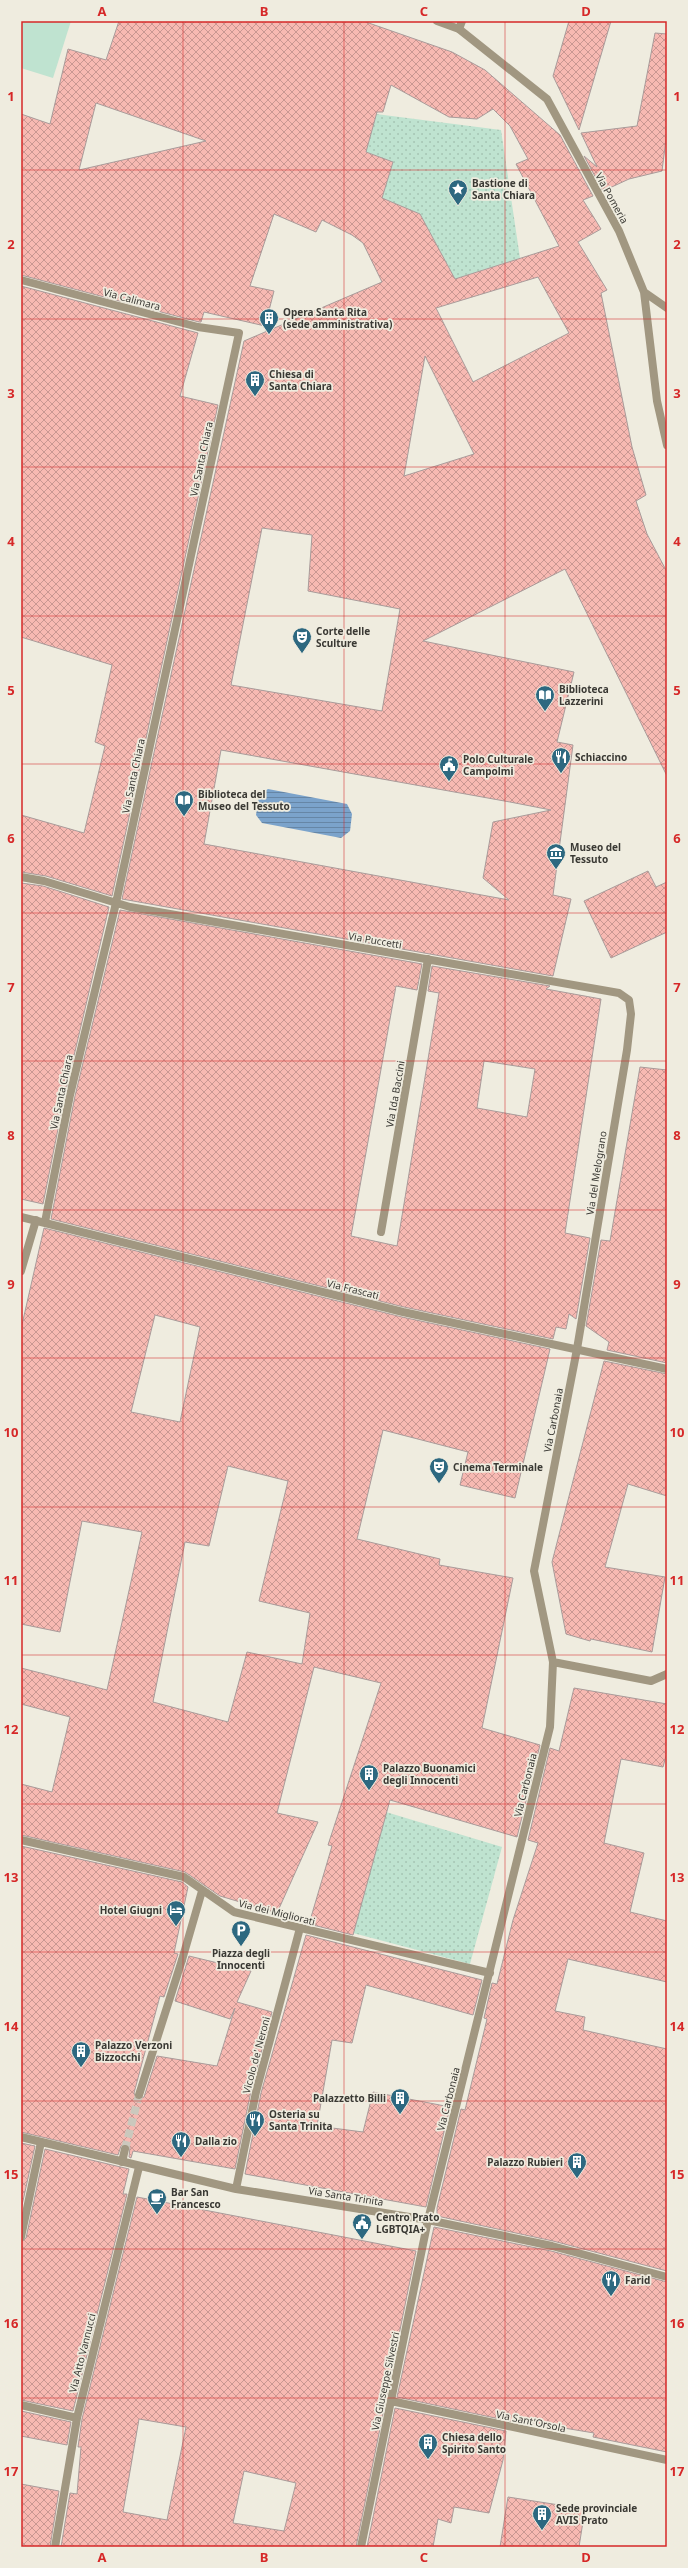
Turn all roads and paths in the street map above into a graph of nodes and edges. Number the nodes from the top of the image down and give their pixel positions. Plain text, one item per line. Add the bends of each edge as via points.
1 (437, 21) edge
2 (461, 25) edge
3 (21, 280) edge
4 (644, 292) junction
5 (667, 308) edge
6 (239, 333) joint
7 (667, 445) edge
8 (21, 877) edge
9 (116, 903) junction
10 (428, 959) junction
11 (629, 1000) joint
12 (21, 1217) edge
13 (41, 1221) junction
14 (381, 1232) dead end
15 (21, 1272) edge
16 (577, 1349) junction
17 (667, 1369) edge
18 (553, 1662) junction
19 (667, 1674) edge
20 (21, 1840) edge
21 (202, 1891) junction
22 (300, 1928) junction
23 (490, 1973) junction
24 (139, 2095) tunnel mouth
25 (21, 2137) edge
26 (41, 2142) junction
27 (125, 2149) tunnel mouth
28 (122, 2162) junction
29 (139, 2167) junction
30 (236, 2189) junction
31 (428, 2220) junction
32 (21, 2237) edge
33 (667, 2277) edge
34 (391, 2401) junction
35 (21, 2405) edge
36 (77, 2418) junction
37 (667, 2460) edge
38 (55, 2547) edge
39 (361, 2547) edge

1 - 2 street, Via Pomeria
2 - 4 street, Via Pomeria via 547,99 619,231
3 - 6 street, Via Calimara via 198,326
4 - 5 street
4 - 7 street, Via Pomeria via 657,401
6 - 9 street, Via Santa Chiara
8 - 9 street, Via Puccetti via 44,881
9 - 10 street, Via Puccetti
9 - 13 street, Via Santa Chiara
10 - 11 street, Via Puccetti via 619,993
10 - 14 street, Via Ida Baccini
11 - 16 street, Via del Melograno via 631,1014 627,1050
12 - 13 street, Via Frascati
13 - 15 street, Via Santa Chiara
13 - 16 street, Via Frascati via 403,1312
16 - 17 street, Via Frascati
16 - 18 street, Via Carbonaia via 534,1571
18 - 19 street via 651,1681
18 - 23 street, Via Carbonaia via 550,1726
20 - 21 street, Via dei Migliorati via 184,1877
21 - 22 street, Via dei Migliorati via 234,1912
21 - 24 street
22 - 23 street, Via dei Migliorati
22 - 30 street, Vicolo de' Neroni via 256,2092
23 - 31 street, Via Carbonaia
25 - 26 street, Via Santa Trinita
26 - 28 street, Via Santa Trinita
26 - 32 street
27 - 28 street
28 - 29 street, Via Santa Trinita
29 - 30 street, Via Santa Trinita
29 - 36 street, Via Atto Vannucci
30 - 31 street, Via Santa Trinita
31 - 33 street, Via Santa Trinita via 552,2246
31 - 34 street, Via Giuseppe Silvestri
34 - 37 street, Via Sant'Orsola
34 - 39 street, Via Giuseppe Silvestri
35 - 36 street
36 - 38 street, Via Atto Vannucci

